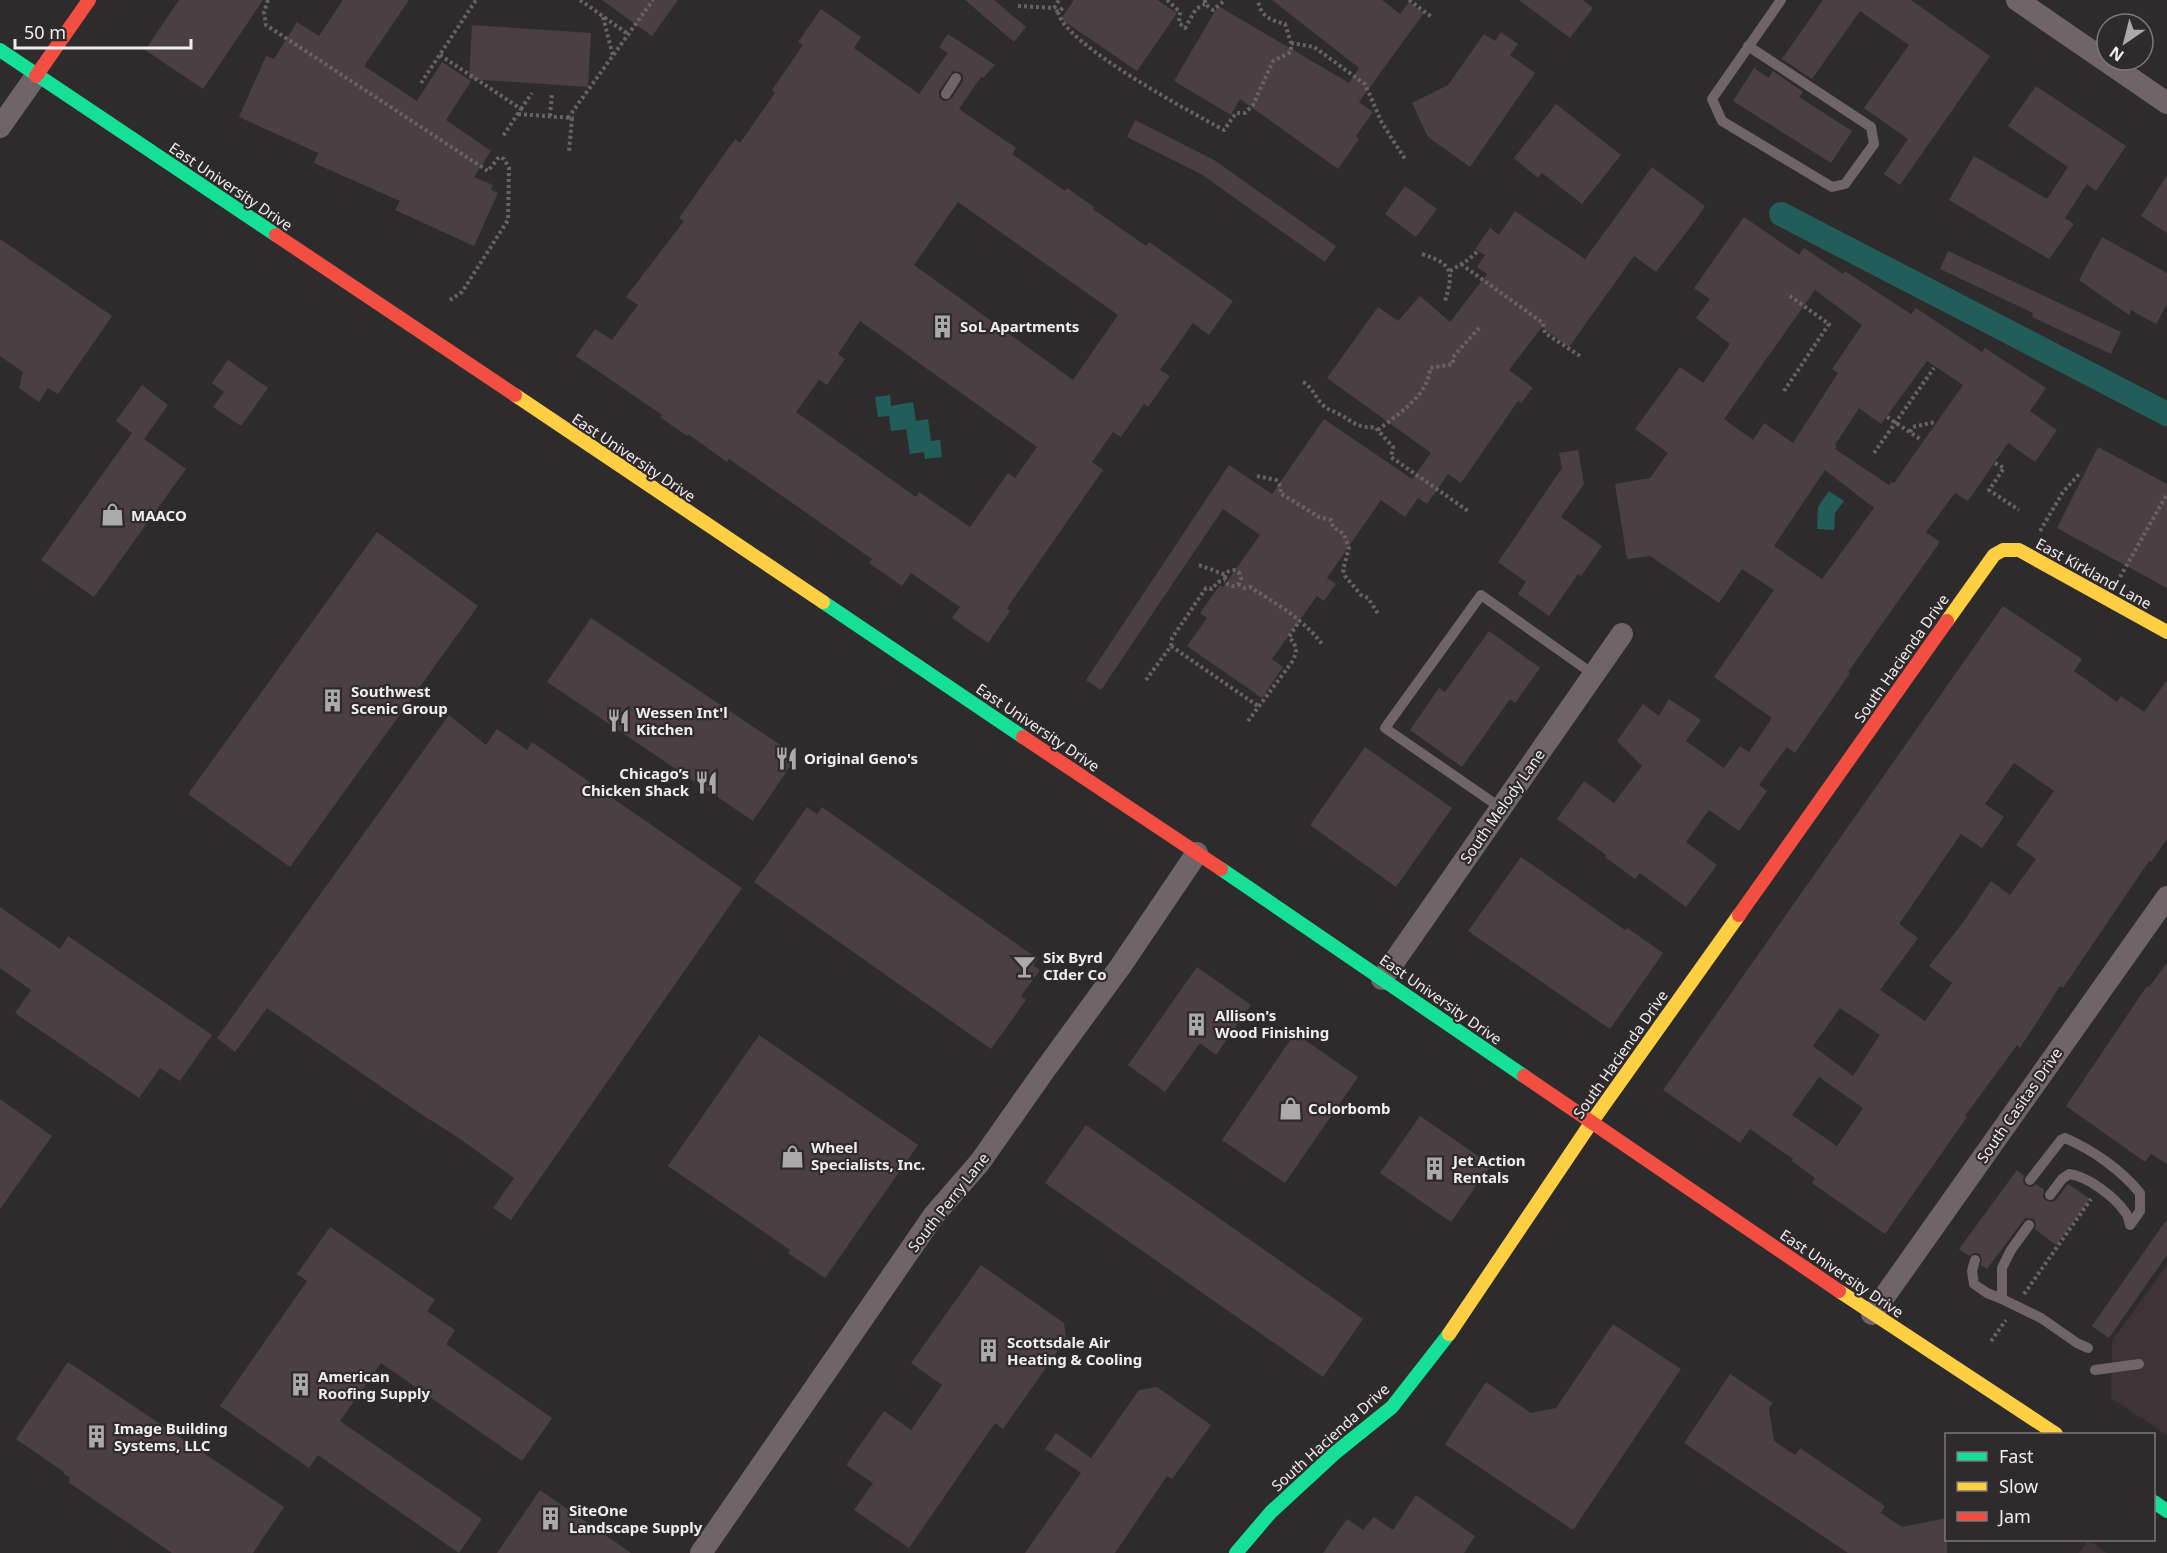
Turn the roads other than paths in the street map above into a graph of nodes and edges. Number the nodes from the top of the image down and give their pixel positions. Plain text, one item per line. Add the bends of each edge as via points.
1 (89, 0) edge
2 (1781, 0) edge
3 (2017, 0) edge
4 (1748, 46) junction
5 (0, 50) edge
6 (36, 76) junction
7 (956, 78) dead end
8 (946, 94) dead end
9 (2167, 103) edge
10 (0, 127) edge
11 (2003, 550) joint
12 (2167, 632) edge
13 (1622, 634) dead end
14 (1593, 675) junction
15 (1501, 808) junction
16 (1197, 853) junction
17 (2167, 897) edge
18 (1382, 979) junction
19 (1592, 1124) junction
20 (2030, 1180) dead end
21 (2050, 1195) dead end
22 (2029, 1224) dead end
23 (1975, 1260) dead end
24 (2002, 1299) junction
25 (1872, 1314) junction
26 (2088, 1348) dead end
27 (2139, 1364) dead end
28 (2096, 1370) dead end
29 (2054, 1433) edge
30 (701, 1553) edge
31 (1236, 1553) edge

1 - 6 main road
2 - 4 lane
3 - 9 street
4 - 4 lane via 1712,99 1722,121 1832,187 1845,184 1874,144 1871,127
5 - 6 main road, East University Drive
6 - 10 street
6 - 16 main road, East University Drive
7 - 8 lane
11 - 12 main road, East Kirkland Lane via 2019,550
11 - 19 main road, South Hacienda Drive via 1994,555
13 - 14 street, South Melody Lane
14 - 15 street, South Melody Lane
14 - 15 lane via 1481,595 1385,728
15 - 18 street, South Melody Lane
16 - 18 main road, East University Drive
16 - 30 street, South Perry Lane via 980,1162 934,1215
17 - 25 street, South Casitas Drive
18 - 19 main road, East University Drive
19 - 25 main road, East University Drive
19 - 31 main road, South Hacienda Drive via 1448,1336 1405,1392 1271,1512
20 - 21 lane via 2065,1138 2128,1178 2140,1193 2140,1211 2130,1226 2126,1213 2081,1175 2069,1174
22 - 24 lane via 2002,1268
23 - 24 lane via 1974,1284
24 - 26 lane
25 - 29 main road, East University Drive
27 - 28 lane

